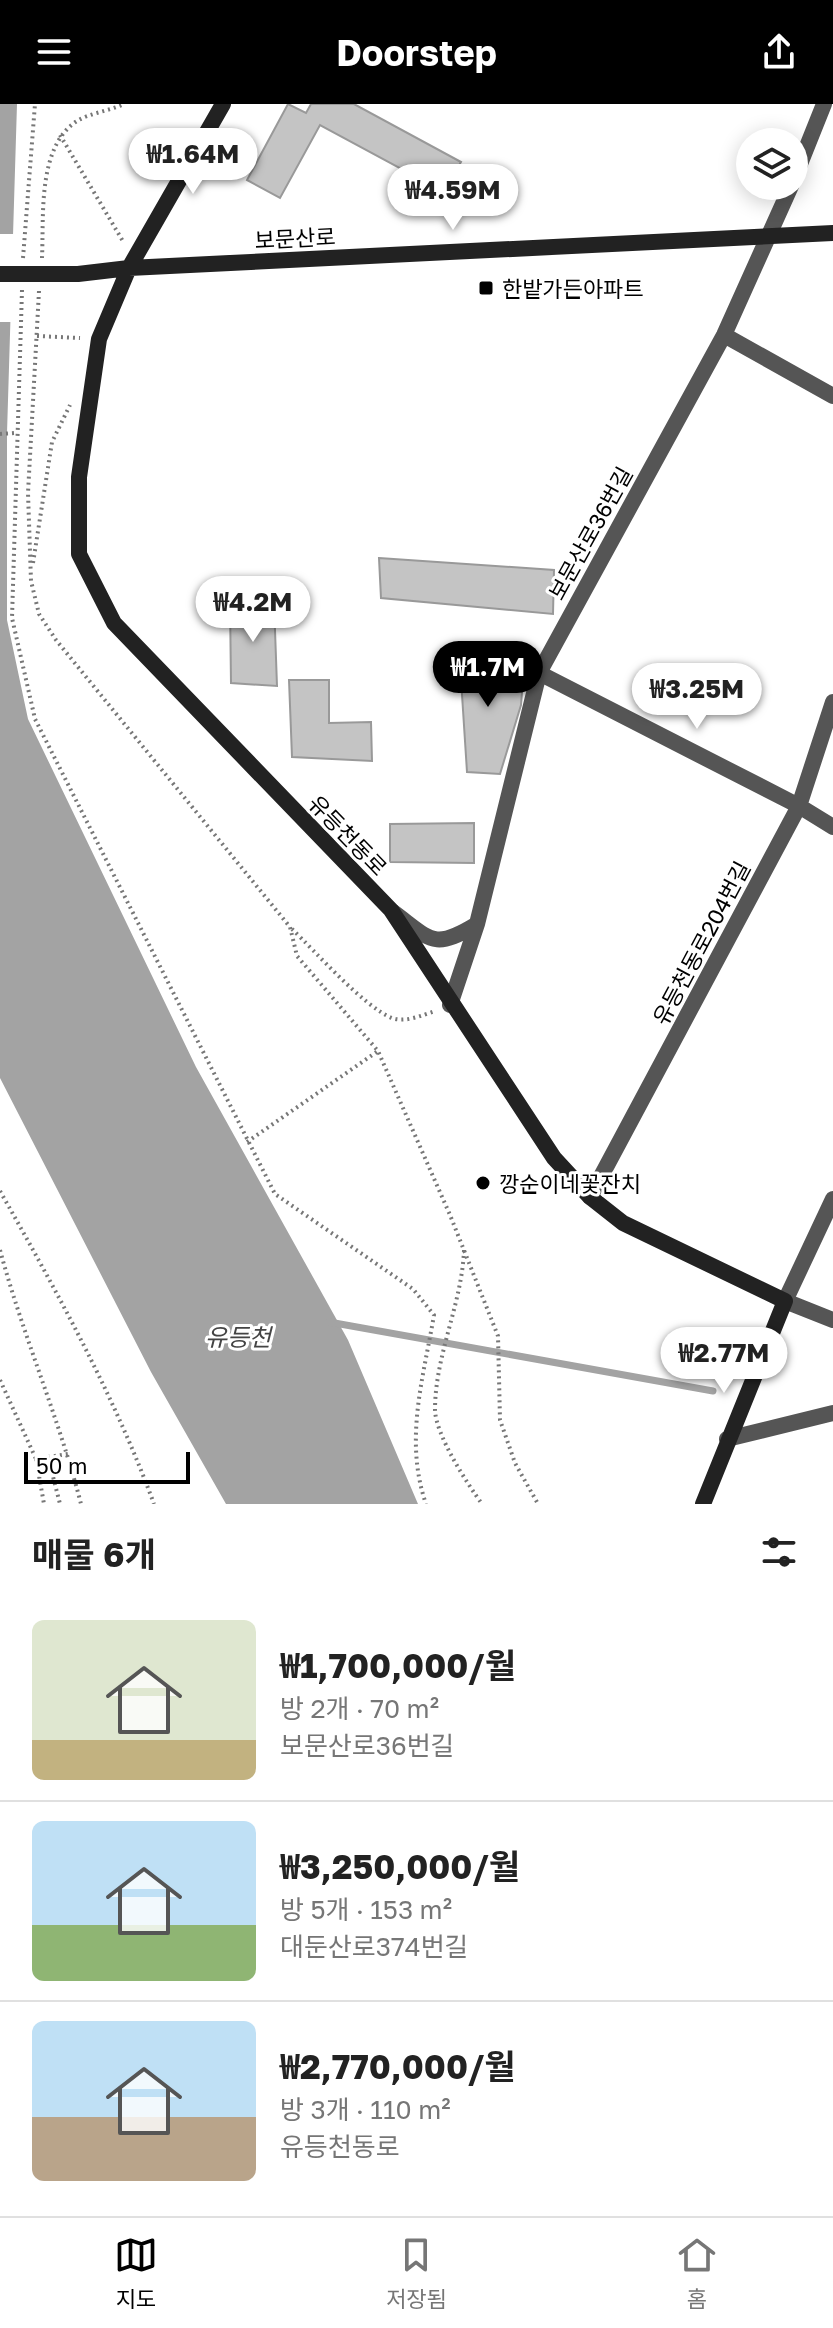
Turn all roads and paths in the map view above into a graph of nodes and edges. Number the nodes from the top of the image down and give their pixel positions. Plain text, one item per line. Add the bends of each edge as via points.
1 (35, 104) edge
2 (223, 104) edge
3 (824, 104) edge
4 (60, 135) dead end
5 (808, 144) edge
6 (785, 200) edge
7 (833, 233) edge
8 (121, 236) dead end
9 (771, 236) junction
10 (23, 268) dead end
11 (129, 268) junction
12 (0, 274) edge
13 (22, 283) dead end
14 (724, 335) junction
15 (36, 336) dead end
16 (92, 339) dead end
17 (91, 381) junction
18 (833, 396) edge
19 (15, 433) junction
20 (0, 434) edge
21 (31, 581) dead end
22 (539, 673) junction
23 (833, 702) edge
24 (799, 806) junction
25 (833, 827) edge
26 (391, 910) junction
27 (477, 924) junction
28 (290, 927) dead end
29 (450, 1005) junction
30 (378, 1051) dead end
31 (247, 1142) junction
32 (0, 1191) edge
33 (590, 1197) junction
34 (833, 1199) edge
35 (0, 1250) edge
36 (785, 1301) junction
37 (833, 1320) edge
38 (0, 1380) edge
39 (833, 1413) edge
40 (727, 1439) junction
41 (68, 1454) junction
42 (48, 1457) junction
43 (36, 1459) junction
44 (44, 1504) edge
45 (60, 1504) edge
46 (81, 1504) edge
47 (154, 1504) edge
48 (426, 1504) edge
49 (482, 1504) edge
50 (538, 1504) edge
51 (703, 1504) edge

1 - 10 path
2 - 11 main road, 유등천동로
3 - 5 street
4 - 8 path
6 - 9 street, 보문산로36번길
7 - 9 main road, 보문산로
9 - 11 main road, 보문산로
9 - 14 street, 보문산로36번길
11 - 12 main road, 보문산로
11 - 17 main road, 유등천동로 via 99,339
13 - 19 path
14 - 18 street
14 - 22 street, 보문산로36번길
15 - 16 path
17 - 21 path via 64,414 52,442
17 - 26 main road, 유등천동로 via 79,477 79,554 114,623
19 - 20 path
19 - 31 path via 12,618 35,719
22 - 24 street
22 - 27 street, 보문산로36번길
23 - 24 street, 유등천동로204번길
24 - 25 street
24 - 33 street, 유등천동로204번길
26 - 27 street via 432,940 450,941
26 - 29 main road, 유등천동로
27 - 29 street, 보문산로36번길
28 - 29 path via 374,1007 394,1019
29 - 33 main road, 유등천동로 via 554,1158
30 - 31 path
31 - 48 path via 275,1194 413,1289 434,1315 414,1432 415,1472
32 - 47 path via 60,1299
33 - 36 main road, 유등천동로 via 623,1223
34 - 36 street
35 - 41 path via 17,1314
36 - 37 street
36 - 40 main road
38 - 43 path
39 - 40 street
40 - 51 main road
41 - 42 path
41 - 46 path
42 - 43 path
42 - 45 path
43 - 44 path
49 - 50 path via 456,1462 435,1412 464,1247 498,1336 500,1420 515,1463

